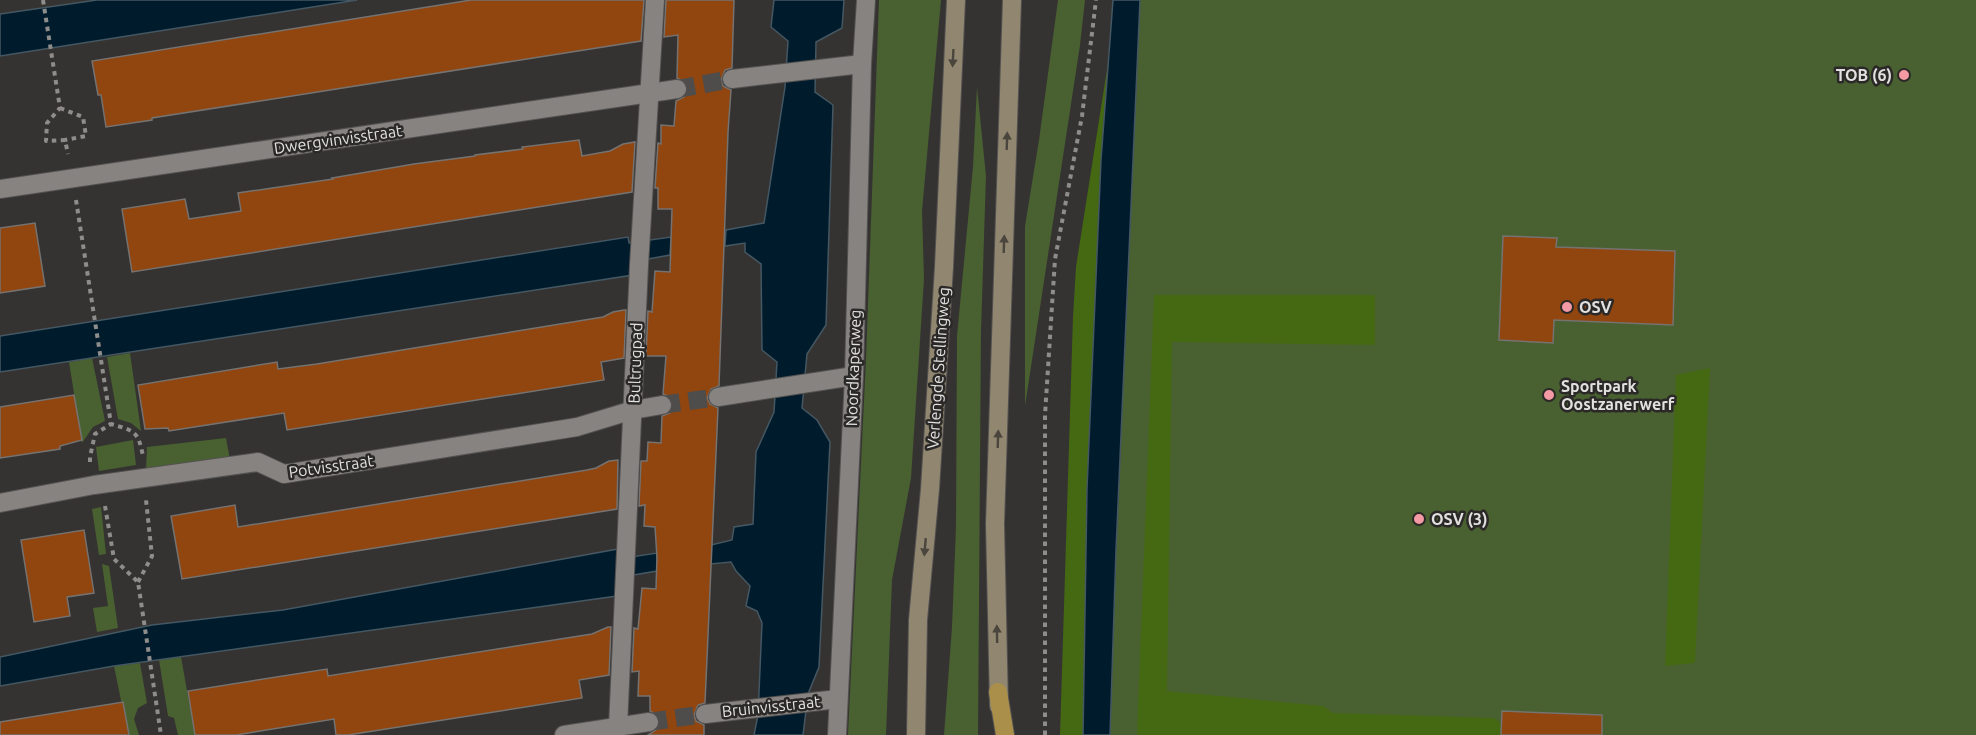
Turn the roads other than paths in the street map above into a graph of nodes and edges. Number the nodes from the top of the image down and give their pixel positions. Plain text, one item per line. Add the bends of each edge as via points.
1 (655, 0) edge
2 (866, 0) edge
3 (956, 0) edge
4 (1012, 0) edge
5 (862, 64) junction
6 (732, 79) tunnel mouth
7 (677, 89) tunnel mouth
8 (650, 93) junction
9 (0, 189) edge
10 (854, 376) junction
11 (718, 397) tunnel mouth
12 (662, 405) tunnel mouth
13 (633, 410) junction
14 (0, 503) edge
15 (998, 693) junction
16 (838, 699) junction
17 (705, 714) tunnel mouth
18 (649, 722) tunnel mouth
19 (618, 727) junction
20 (564, 735) edge
21 (837, 735) edge
22 (916, 735) edge
23 (1000, 735) edge
24 (1005, 735) edge

1 - 8 street, Bultrugpad
2 - 5 street, Noordkaperweg
3 -> 22 main road, Verlengde Stellingweg via 944,267 918,620
15 -> 4 main road via 995,524
5 - 6 street
5 - 10 street, Noordkaperweg
7 - 8 street, Dwergvinvisstraat
8 - 9 street, Dwergvinvisstraat
8 - 13 street, Bultrugpad
10 - 11 street
10 - 16 street, Noordkaperweg
12 - 13 street, Potvisstraat
13 - 14 street, Potvisstraat via 577,427 284,474 258,462 94,485
13 - 19 street, Bultrugpad
15 - 23 main road
15 - 24 highway
16 - 17 street, Bruinvisstraat
16 - 21 street, Noordkaperweg
18 - 19 street
19 - 20 street

